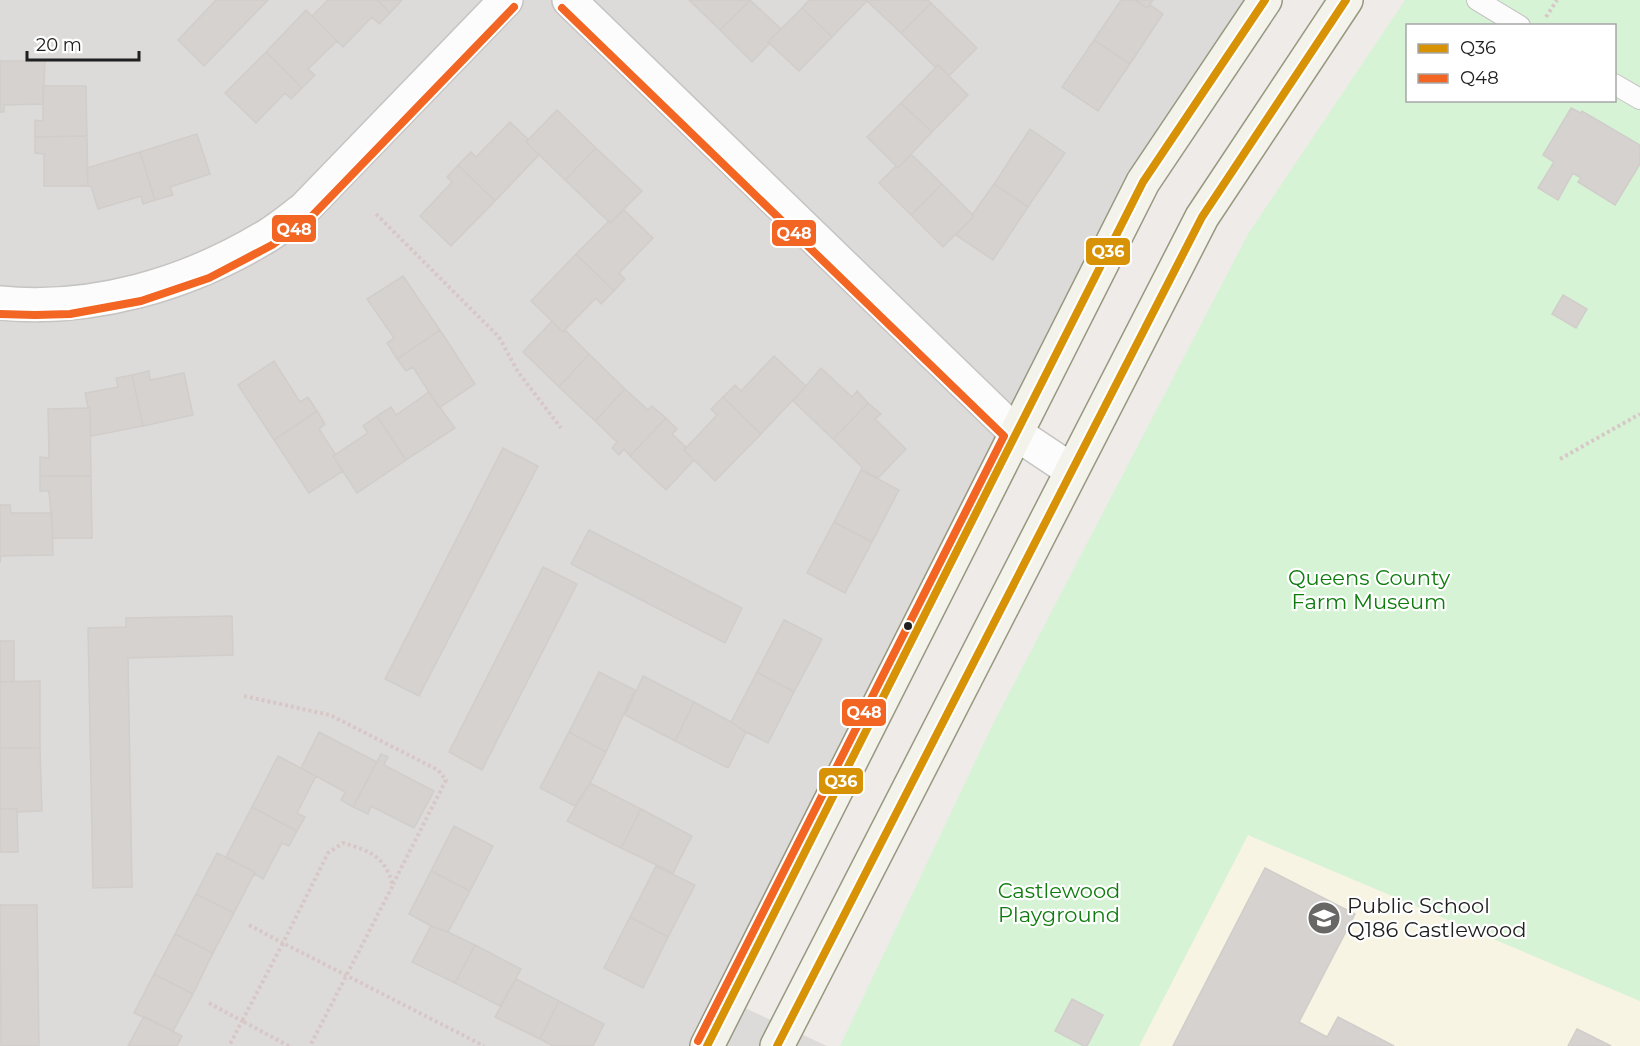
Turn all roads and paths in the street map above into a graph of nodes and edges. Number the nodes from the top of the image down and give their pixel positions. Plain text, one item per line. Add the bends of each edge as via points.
1 (506, 0) edge
2 (569, 0) edge
3 (1265, 0) edge
4 (1346, 0) edge
5 (1477, 0) edge
6 (1557, 0) edge
7 (1517, 24) edge
8 (1543, 24) edge
9 (1616, 85) edge
10 (1640, 99) edge
11 (376, 214) dead end
12 (0, 303) edge
13 (1640, 414) edge
14 (561, 428) dead end
15 (1017, 434) junction
16 (1560, 459) dead end
17 (1071, 470) junction
18 (244, 696) dead end
19 (393, 885) junction
20 (249, 925) dead end
21 (283, 943) junction
22 (348, 975) junction
23 (209, 1004) dead end
24 (242, 1021) junction
25 (713, 1044) edge
26 (229, 1046) edge
27 (289, 1046) edge
28 (310, 1046) edge
29 (482, 1046) edge
30 (777, 1046) edge

1 - 12 street via 304,208 268,236 200,270 142,291 66,304
2 - 15 street
3 - 15 main road via 1143,182
4 - 17 main road via 1202,217
5 - 7 lane
6 - 8 path
9 - 10 lane
11 - 14 path via 499,337 518,372
13 - 16 path
15 - 17 street
15 - 25 main road
17 - 30 main road
18 - 19 path via 330,715 438,770 446,780
19 - 21 path via 387,867 367,850 343,843 328,853
19 - 22 path
20 - 21 path
21 - 22 path
21 - 24 path
22 - 28 path
22 - 29 path
23 - 24 path
24 - 26 path
24 - 27 path

